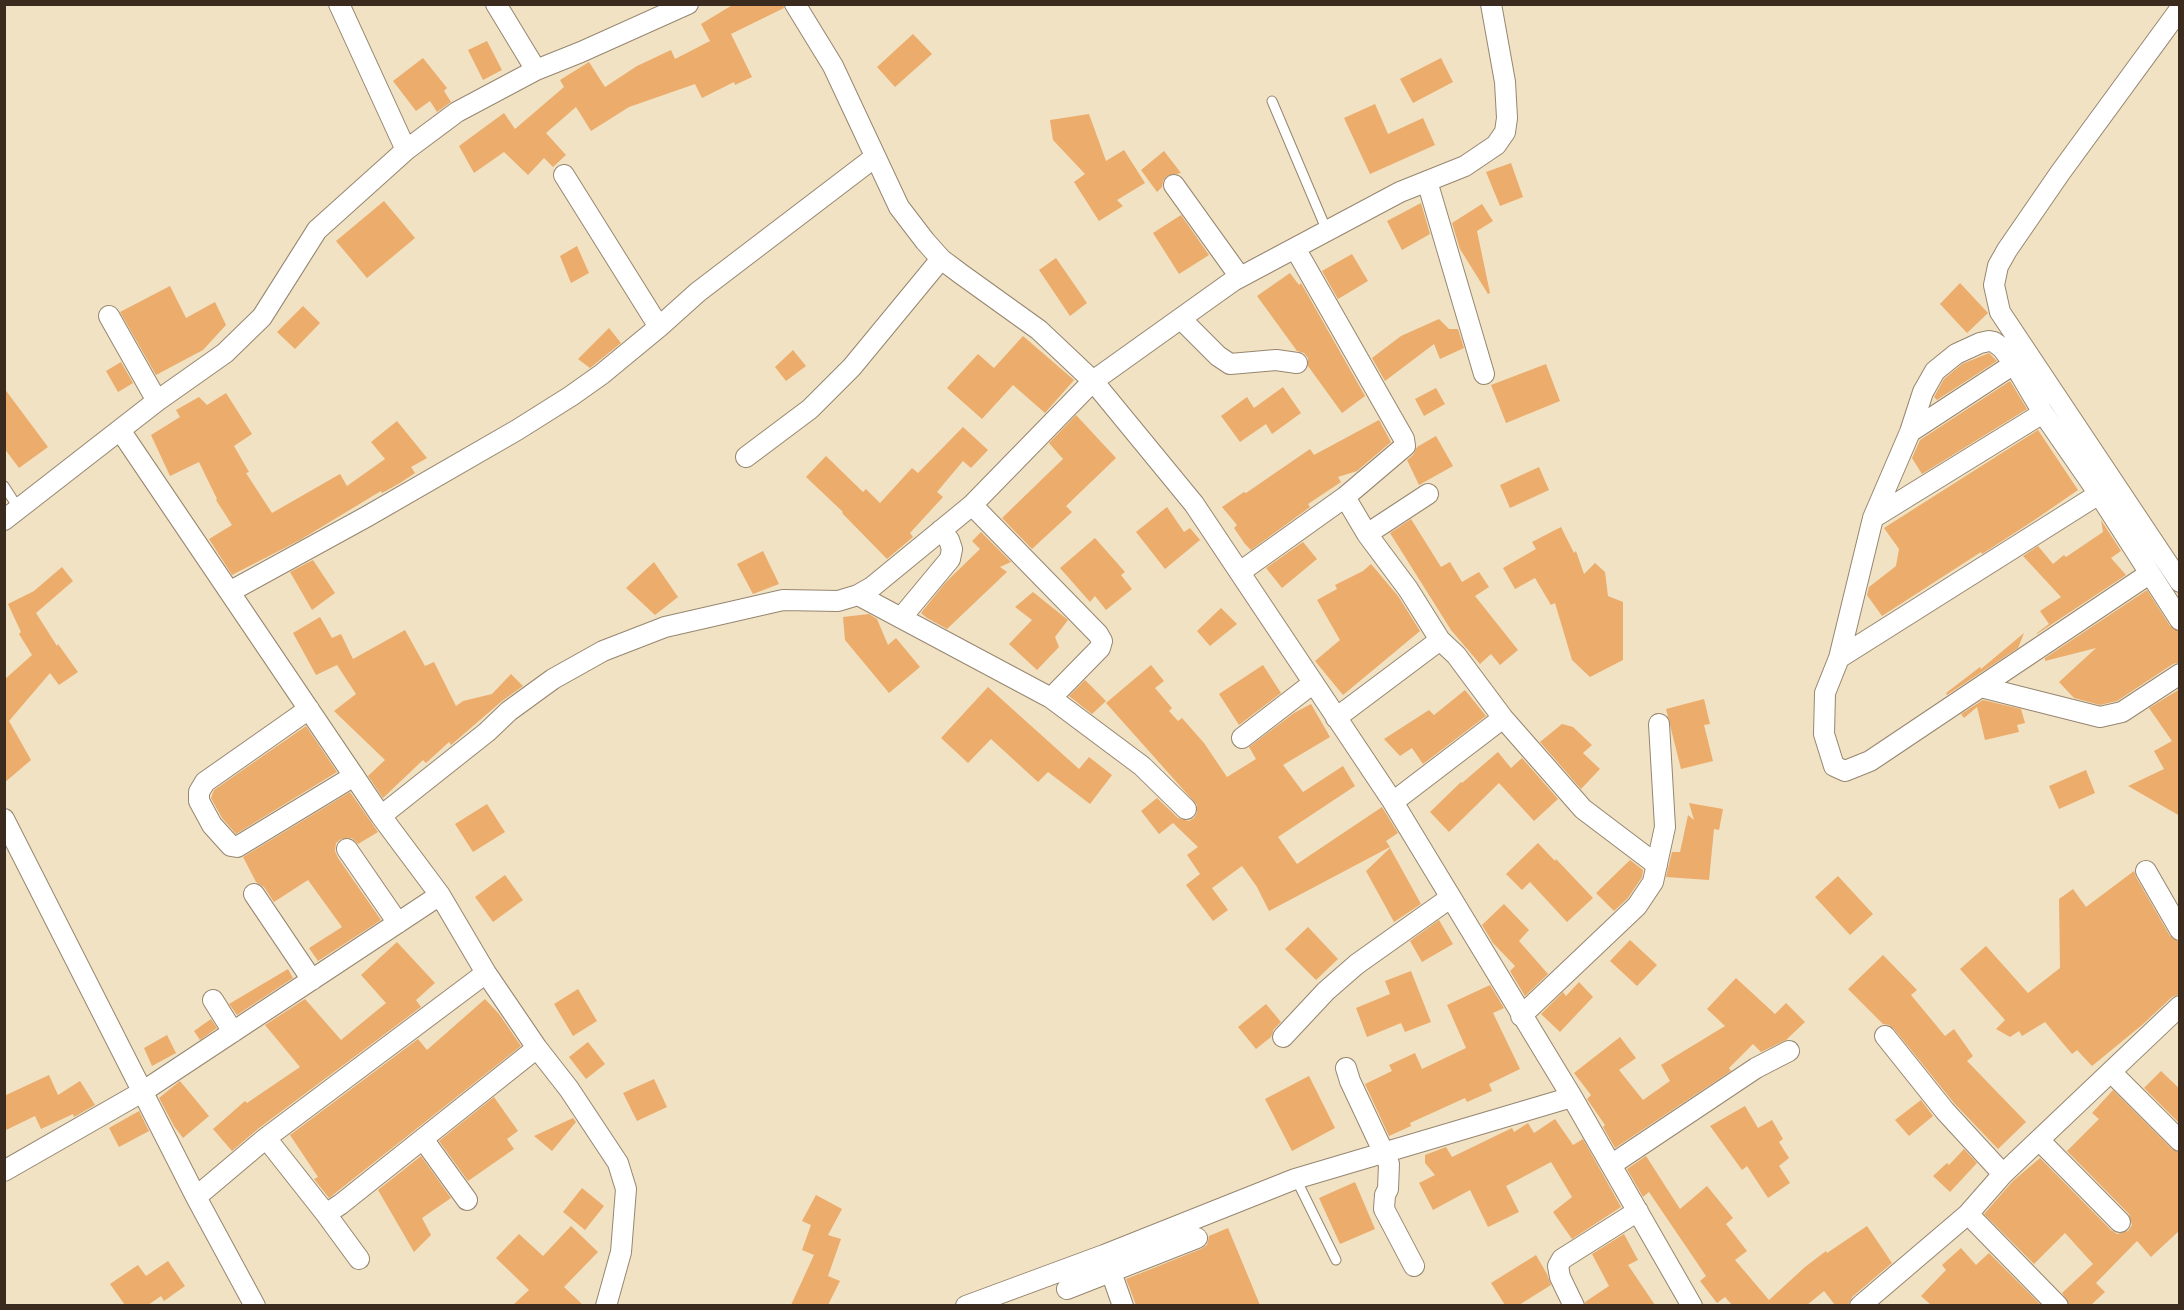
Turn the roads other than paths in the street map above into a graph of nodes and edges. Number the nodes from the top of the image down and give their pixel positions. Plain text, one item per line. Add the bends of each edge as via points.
1 (339, 4) edge
2 (496, 4) edge
3 (688, 4) edge
4 (795, 4) edge
5 (1491, 4) edge
6 (2180, 9) edge
7 (536, 70) junction
8 (1272, 101) dead end
9 (406, 150) junction
10 (875, 157) junction
11 (564, 175) dead end
12 (1427, 181) junction
13 (1174, 185) dead end
14 (1327, 231) junction
15 (1295, 248) junction
16 (941, 259) junction
17 (1240, 277) junction
18 (109, 315) dead end
19 (1181, 319) junction
20 (659, 327) junction
21 (1297, 363) dead end
22 (2014, 364) junction
23 (1484, 374) dead end
24 (1093, 381) junction
25 (157, 401) junction
26 (2043, 413) junction
27 (120, 430) junction
28 (1910, 432) junction
29 (746, 457) dead end
30 (4, 486) edge
31 (1428, 494) dead end
32 (2099, 494) junction
33 (1344, 497) junction
34 (972, 505) junction
35 (12, 514) edge
36 (1873, 518) junction
37 (941, 530) junction
38 (1367, 534) junction
39 (1240, 572) junction
40 (2149, 574) junction
41 (2180, 582) edge
42 (231, 591) junction
43 (858, 595) junction
44 (902, 618) junction
45 (2180, 620) edge
46 (1440, 640) junction
47 (1839, 658) junction
48 (2180, 674) edge
49 (1312, 684) junction
50 (1981, 687) junction
51 (1051, 698) junction
52 (309, 709) junction
53 (1336, 718) junction
54 (1503, 718) junction
55 (1659, 724) dead end
56 (1242, 738) dead end
57 (354, 776) junction
58 (1393, 802) junction
59 (1186, 808) dead end
60 (381, 816) junction
61 (4, 819) edge
62 (347, 849) dead end
63 (1657, 865) junction
64 (2146, 871) dead end
65 (254, 894) dead end
66 (440, 895) junction
67 (1450, 898) junction
68 (398, 923) junction
69 (2180, 930) edge
70 (486, 973) junction
71 (312, 980) junction
72 (213, 1000) dead end
73 (2180, 1006) edge
74 (1521, 1016) junction
75 (233, 1032) junction
76 (1283, 1036) dead end
77 (1885, 1036) dead end
78 (537, 1048) junction
79 (1790, 1051) dead end
80 (1346, 1068) dead end
81 (2111, 1072) junction
82 (142, 1092) junction
83 (1572, 1097) junction
84 (266, 1138) junction
85 (423, 1139) junction
86 (2039, 1140) junction
87 (2180, 1141) edge
88 (1384, 1152) junction
89 (1611, 1165) junction
90 (4, 1171) edge
91 (2003, 1174) junction
92 (1295, 1179) junction
93 (196, 1197) junction
94 (467, 1200) dead end
95 (1638, 1211) junction
96 (326, 1214) junction
97 (1968, 1214) junction
98 (2120, 1222) dead end
99 (1197, 1238) dead end
100 (359, 1259) dead end
101 (1336, 1260) dead end
102 (1414, 1266) dead end
103 (1111, 1272) junction
104 (1067, 1290) dead end
105 (975, 1304) edge
106 (255, 1305) edge
107 (606, 1305) edge
108 (1124, 1305) edge
109 (1574, 1305) edge
110 (1692, 1305) edge
111 (1860, 1305) edge
112 (2058, 1305) edge

1 - 9 street
2 - 7 street
3 - 7 street
4 - 10 street via 833,66
5 - 12 street via 1505,82 1505,132 1496,144 1466,166
6 - 41 street via 2014,240 1998,266 1994,285 2000,312
7 - 9 street via 457,112
8 - 14 lane
9 - 25 street via 317,230 262,317 225,353
10 - 16 street via 899,207
10 - 20 street via 698,292
11 - 20 street
12 - 14 street
12 - 23 street
13 - 17 street
14 - 15 street
15 - 17 street
15 - 33 street via 1404,439 1399,452
16 - 24 street via 1039,330
16 - 29 street via 852,367 810,409
17 - 19 street
18 - 25 street
19 - 21 street via 1230,364 1276,360
19 - 24 street
20 - 42 street via 602,374 518,430
22 - 26 street
22 - 28 street
22 - 28 street via 2002,348 1989,341 1956,354 1935,371 1923,392
24 - 34 street
24 - 39 street via 1194,504
25 - 27 street
26 - 32 street
26 - 36 street
27 - 35 street
27 - 42 street
28 - 36 street
30 - 35 lane
31 - 38 street
32 - 40 street
32 - 47 street
33 - 38 street
33 - 39 street
34 - 37 street
34 - 51 street via 1102,641 1100,648
36 - 47 street
37 - 43 street
37 - 44 street via 952,549 950,560
38 - 46 street
39 - 49 street
40 - 45 street
40 - 50 street
42 - 52 street
43 - 44 street
43 - 60 street via 838,601 783,600 665,627 603,651 553,679 509,711
44 - 51 street
46 - 53 street
46 - 54 street via 1456,655
47 - 50 street via 1825,693 1824,734 1834,766 1845,771 1870,761
48 - 50 street via 2122,712 2100,717
49 - 53 street
49 - 56 street
51 - 59 street via 1142,766
52 - 57 street
52 - 57 street via 205,782 199,801 212,825 231,846 237,847
53 - 58 street
54 - 58 street
54 - 63 street via 1583,809
55 - 63 street via 1665,827
57 - 60 street
58 - 67 street
60 - 66 street
61 - 82 street
62 - 68 street
63 - 74 street via 1653,882 1637,906
64 - 69 street
65 - 71 street
66 - 68 street
66 - 70 street
67 - 74 street
67 - 76 street via 1357,964
68 - 71 street
70 - 78 street
70 - 84 street
71 - 75 street
72 - 75 street
73 - 81 street
74 - 83 street
75 - 82 street
77 - 91 street via 1945,1111
78 - 85 street
78 - 107 street via 618,1163 626,1189 621,1252
79 - 89 street via 1756,1068
80 - 88 street
81 - 86 street
81 - 87 street
82 - 90 street
82 - 93 street
83 - 88 street
83 - 89 street
84 - 93 street
84 - 96 street
85 - 94 street
85 - 96 street
86 - 91 street
86 - 98 street
88 - 92 street
88 - 102 street via 1389,1164 1384,1209
89 - 95 street
91 - 97 street
92 - 101 lane
92 - 105 street
93 - 106 street
95 - 109 street via 1562,1259 1558,1266 1560,1277
95 - 110 street
96 - 100 street
97 - 111 street
97 - 112 street
99 - 103 street
103 - 104 street
103 - 108 street

